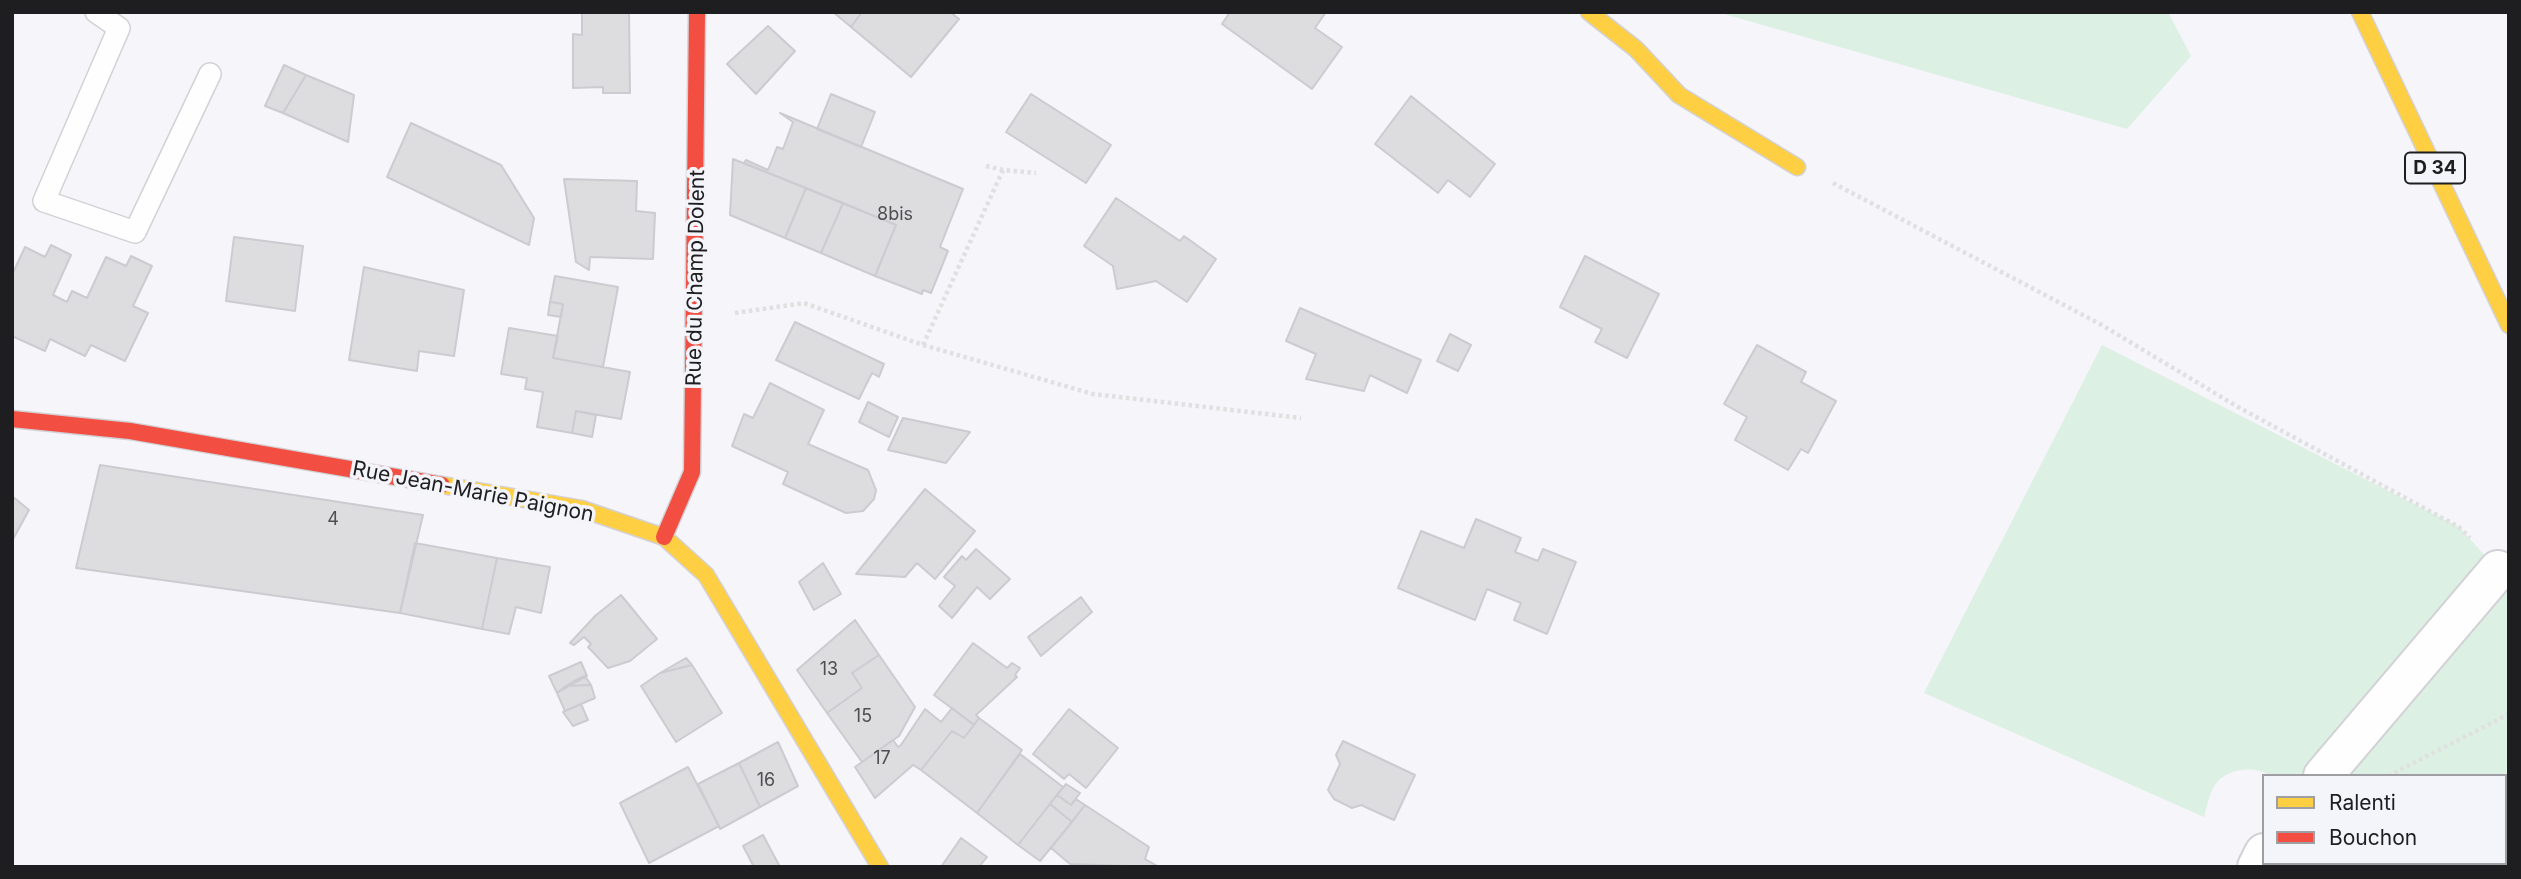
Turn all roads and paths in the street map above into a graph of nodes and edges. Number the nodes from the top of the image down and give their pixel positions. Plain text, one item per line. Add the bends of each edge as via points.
1 (96, 12) edge
2 (697, 12) edge
3 (1589, 12) edge
4 (2360, 12) edge
5 (210, 74) dead end
6 (986, 166) dead end
7 (1797, 167) joint
8 (1003, 170) junction
9 (1036, 173) dead end
10 (696, 318) junction
11 (2509, 325) edge
12 (923, 345) junction
13 (1301, 418) dead end
14 (12, 419) edge
15 (664, 537) junction
16 (2498, 570) joint
17 (2509, 713) edge
18 (2325, 774) edge
19 (2392, 774) edge
20 (880, 867) edge

1 - 5 lane via 119,28 44,201 135,232
2 - 10 street, Rue du Champ Dolent
3 - 7 street via 1636,49 1679,95
4 - 11 street, D 34
6 - 8 path
7 - 16 path via 2100,324 2238,407 2459,527
8 - 9 path
8 - 12 path
10 - 12 path via 804,303
10 - 15 street, Rue du Champ Dolent via 692,472
12 - 13 path via 1093,394
14 - 15 street, Rue Jean-Marie Paignon via 130,431 582,509
15 - 20 street, Rue Jean-Marie Paignon via 706,575
16 - 18 street
17 - 19 path

